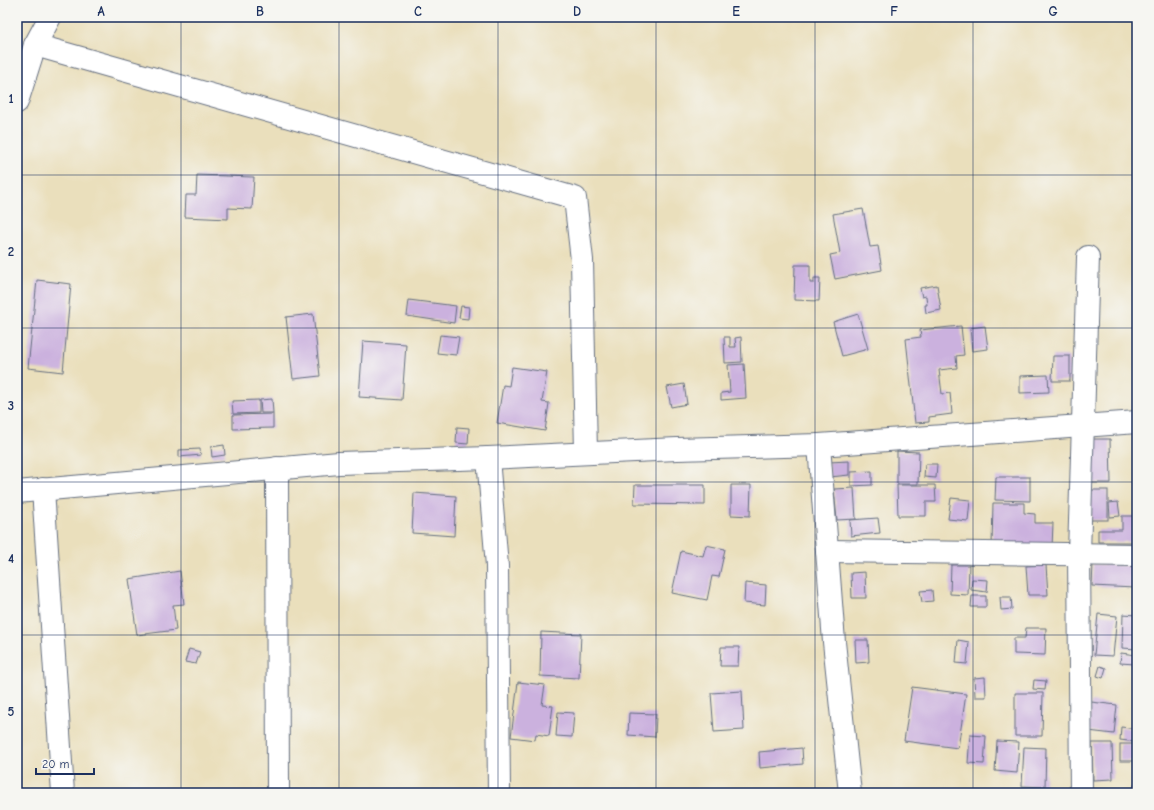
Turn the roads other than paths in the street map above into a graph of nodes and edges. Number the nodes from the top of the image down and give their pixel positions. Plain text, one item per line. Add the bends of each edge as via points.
1 (50, 17) edge
2 (35, 44) junction
3 (17, 102) edge
4 (1088, 256) dead end
5 (1137, 422) edge
6 (1082, 426) junction
7 (819, 445) junction
8 (586, 453) junction
9 (488, 458) junction
10 (277, 468) junction
11 (43, 489) junction
12 (17, 492) edge
13 (827, 551) junction
14 (1079, 554) junction
15 (1137, 555) edge
16 (63, 793) edge
17 (278, 793) edge
18 (499, 793) edge
19 (850, 793) edge
20 (1081, 793) edge

1 - 2 street
2 - 3 street
2 - 8 street via 575,198 582,260
4 - 6 street
5 - 6 street
6 - 7 street
6 - 14 street
7 - 8 street
7 - 13 street
8 - 9 street
9 - 10 street via 339,462
9 - 18 street via 497,566
10 - 11 street
10 - 17 street
11 - 12 street
11 - 16 street
13 - 14 street
13 - 19 street
14 - 15 street
14 - 20 street

